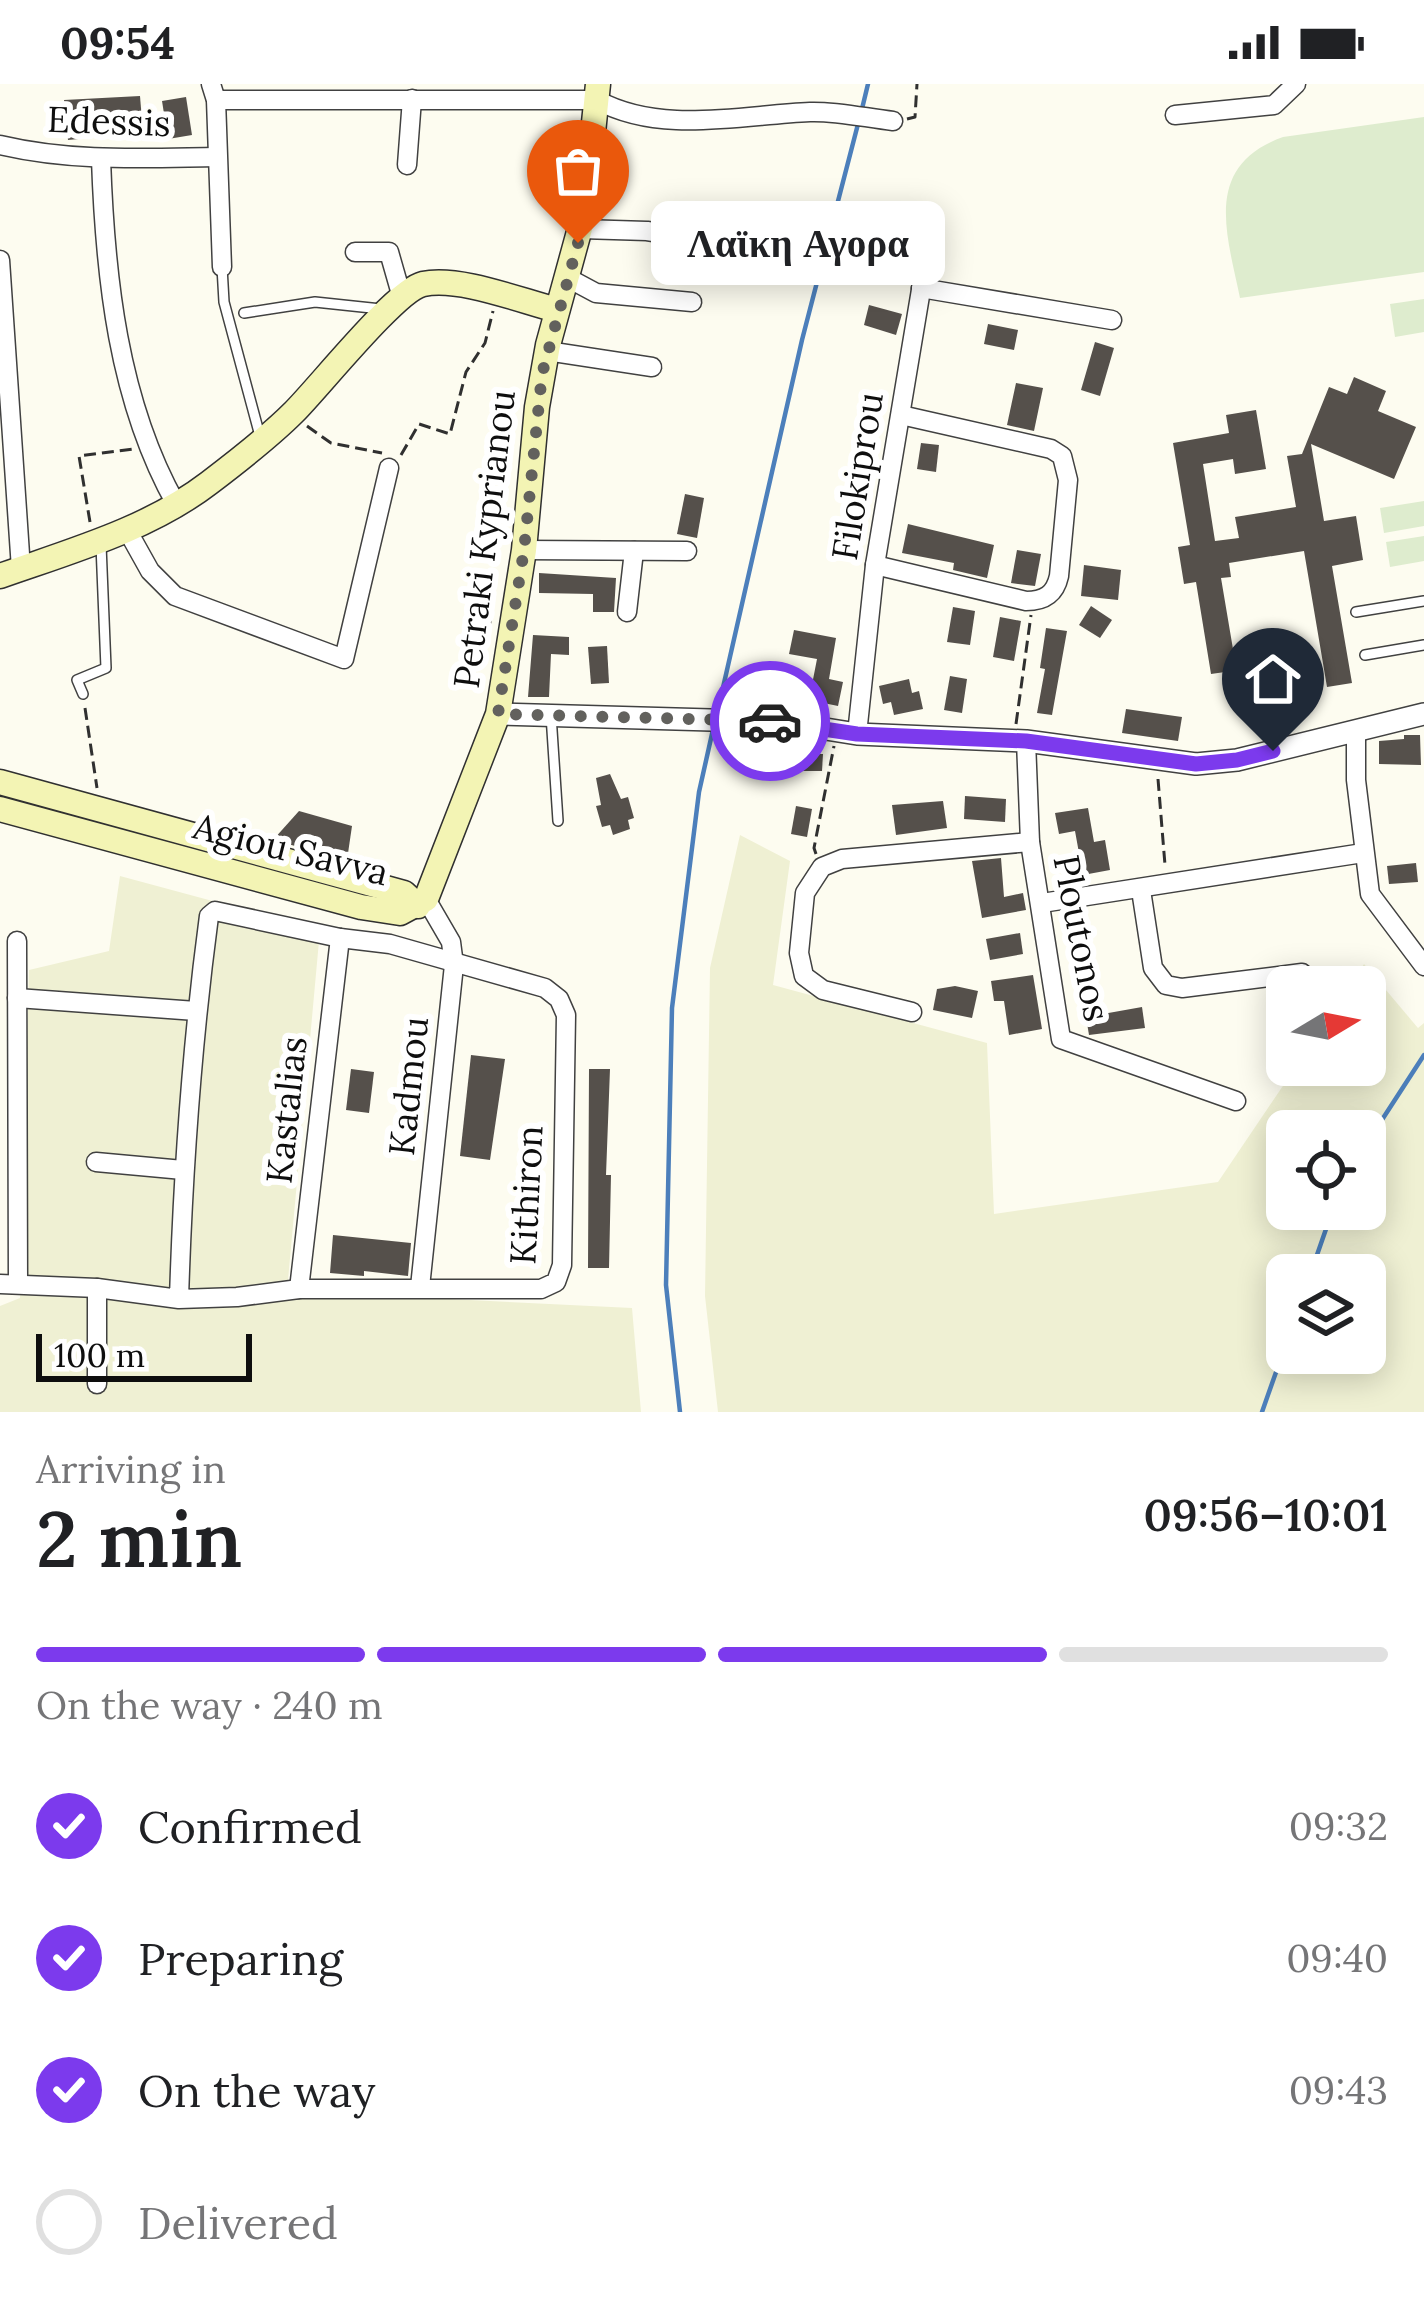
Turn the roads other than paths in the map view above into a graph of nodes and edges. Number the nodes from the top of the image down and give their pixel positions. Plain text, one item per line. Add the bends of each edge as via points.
1 (1296, 84) edge
2 (214, 92) edge
3 (469, 92) edge
4 (597, 92) edge
5 (412, 99) junction
6 (1175, 115) dead end
7 (893, 122) road end
8 (0, 146) edge
9 (216, 157) junction
10 (101, 159) junction
11 (407, 165) dead end
12 (580, 229) junction
13 (932, 230) dead end
14 (751, 247) dead end
15 (355, 253) dead end
16 (0, 260) edge
17 (222, 267) joint
18 (568, 278) junction
19 (921, 288) junction
20 (1, 294) edge
21 (394, 302) junction
22 (692, 302) dead end
23 (557, 310) junction
24 (244, 313) dead end
25 (1112, 320) dead end
26 (547, 351) junction
27 (652, 367) dead end
28 (901, 415) junction
29 (262, 441) junction
30 (389, 468) dead end
31 (176, 504) junction
32 (127, 528) junction
33 (97, 541) junction
34 (524, 550) junction
35 (634, 550) junction
36 (687, 550) dead end
37 (874, 565) junction
38 (10, 572) edge
39 (1424, 601) edge
40 (627, 612) dead end
41 (1356, 612) dead end
42 (1424, 645) edge
43 (1365, 655) dead end
44 (83, 694) road end
45 (498, 714) junction
46 (550, 715) junction
47 (1424, 715) edge
48 (1356, 730) junction
49 (847, 733) junction
50 (1020, 741) junction
51 (0, 782) edge
52 (0, 809) edge
53 (558, 821) dead end
54 (1030, 842) junction
55 (1364, 853) junction
56 (1141, 890) junction
57 (422, 902) junction
58 (1042, 903) junction
59 (340, 938) junction
60 (17, 941) dead end
61 (454, 965) junction
62 (1424, 965) edge
63 (1266, 978) edge
64 (17, 998) junction
65 (196, 1011) junction
66 (912, 1012) dead end
67 (1235, 1101) dead end
68 (96, 1162) dead end
69 (183, 1169) junction
70 (9, 1182) edge
71 (9, 1284) edge
72 (420, 1287) junction
73 (98, 1288) junction
74 (299, 1289) junction
75 (179, 1298) junction
76 (97, 1384) dead end

1 - 6 street via 1274,105
2 - 5 street
2 - 9 street
3 - 4 street
3 - 5 street
4 - 7 street via 628,113 712,120 803,112
4 - 12 main road, Petraki Kyprianou
5 - 11 street
8 - 10 street, Edessis
9 - 10 street, Edessis
9 - 17 street
10 - 31 street via 105,243 133,403
12 - 14 street
12 - 18 main road, Petraki Kyprianou
13 - 19 street, Filokiprou
15 - 21 street via 389,252
16 - 20 street
17 - 29 lane
18 - 22 street via 596,293
18 - 23 main road, Petraki Kyprianou
19 - 25 street
19 - 28 street, Filokiprou
20 - 38 street
21 - 23 main road via 425,283 444,283
21 - 24 lane
21 - 29 main road
23 - 26 main road, Petraki Kyprianou
26 - 27 street
26 - 34 main road, Petraki Kyprianou
28 - 37 street, Filokiprou
28 - 37 street via 1062,456 1068,480 1059,576 1051,594 1033,601
29 - 31 main road
30 - 32 street via 344,659 176,596 150,571
31 - 32 main road
32 - 33 main road
33 - 38 main road
33 - 44 lane via 106,668 77,680
34 - 35 street
34 - 45 main road, Petraki Kyprianou
35 - 36 street
35 - 40 street
37 - 49 street, Filokiprou
39 - 41 lane
42 - 43 lane
45 - 46 street
45 - 57 main road, Petraki Kyprianou
46 - 49 street via 782,722
46 - 53 lane
47 - 48 street
48 - 50 street via 1196,764
48 - 55 street
49 - 50 street
50 - 54 street, Ploutonos
51 - 57 main road, Agiou Savva
52 - 57 main road, Agiou Savva via 361,908 400,913
54 - 58 street, Ploutonos
54 - 66 street via 822,867 806,893 804,976 823,990
55 - 56 street
55 - 62 street via 1370,894
56 - 58 street
56 - 63 street via 1153,968 1166,985
57 - 61 street, Kadmou via 451,942
58 - 67 street, Ploutonos via 1061,1040
59 - 61 street
59 - 65 street via 215,911
59 - 74 street, Kastalias
60 - 64 street
61 - 72 street, Kadmou
61 - 72 street, Kithiron via 545,988 566,1015 562,1265 556,1282 541,1289
64 - 65 street
64 - 70 street
65 - 69 street
68 - 69 street
69 - 75 street
70 - 71 street
71 - 73 street, Kithiron
72 - 74 street, Kithiron
73 - 75 street, Kithiron
73 - 76 street
74 - 75 street, Kithiron

